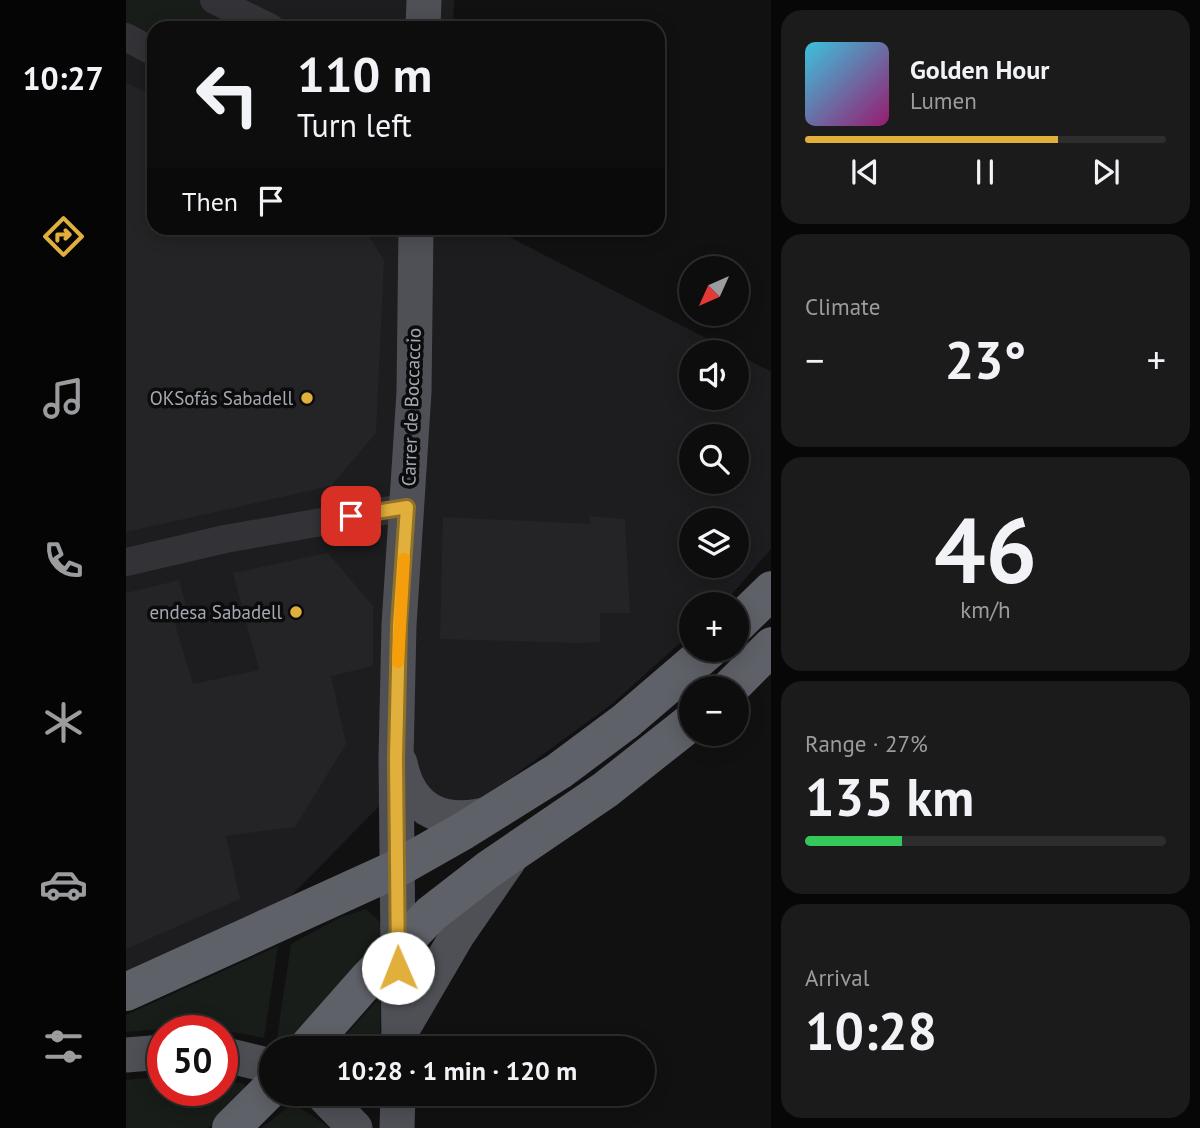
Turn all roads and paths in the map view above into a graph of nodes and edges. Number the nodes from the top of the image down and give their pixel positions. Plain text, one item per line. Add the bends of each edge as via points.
1 (214, 0) edge
2 (424, 0) edge
3 (257, 21) edge
4 (423, 21) edge
5 (126, 37) edge
6 (147, 48) edge
7 (416, 235) edge
8 (407, 507) junction
9 (126, 562) edge
10 (771, 590) edge
11 (749, 612) edge
12 (771, 646) edge
13 (694, 662) edge
14 (742, 676) edge
15 (679, 731) edge
16 (396, 746) junction
17 (492, 813) junction
18 (516, 850) junction
19 (396, 869) junction
20 (398, 947) junction
21 (126, 992) edge
22 (318, 1036) edge
23 (399, 1036) edge
24 (402, 1036) edge
25 (147, 1053) edge
26 (126, 1055) edge
27 (238, 1058) edge
28 (259, 1063) edge
29 (259, 1100) edge
30 (334, 1106) edge
31 (398, 1106) edge
32 (232, 1128) edge
33 (355, 1128) edge
34 (397, 1128) edge

1 - 3 street
2 - 4 main road
5 - 6 street
7 - 8 main road, Carrer de Boccaccio
8 - 9 street via 225,539
8 - 16 main road, Carrer de Boccaccio
10 - 11 highway
12 - 14 highway
13 - 17 highway via 626,721
15 - 18 highway via 605,790
16 - 17 main road via 407,789 422,805 449,817
16 - 19 main road, Carrer de Boccaccio
17 - 19 highway
18 - 20 highway via 456,893
18 - 24 main road via 458,934
19 - 20 main road, Carrer de Boccaccio
19 - 21 highway
20 - 22 highway
20 - 23 main road, Carrer de Boccaccio
25 - 26 main road
27 - 28 main road
29 - 32 highway
30 - 33 main road
31 - 34 main road

